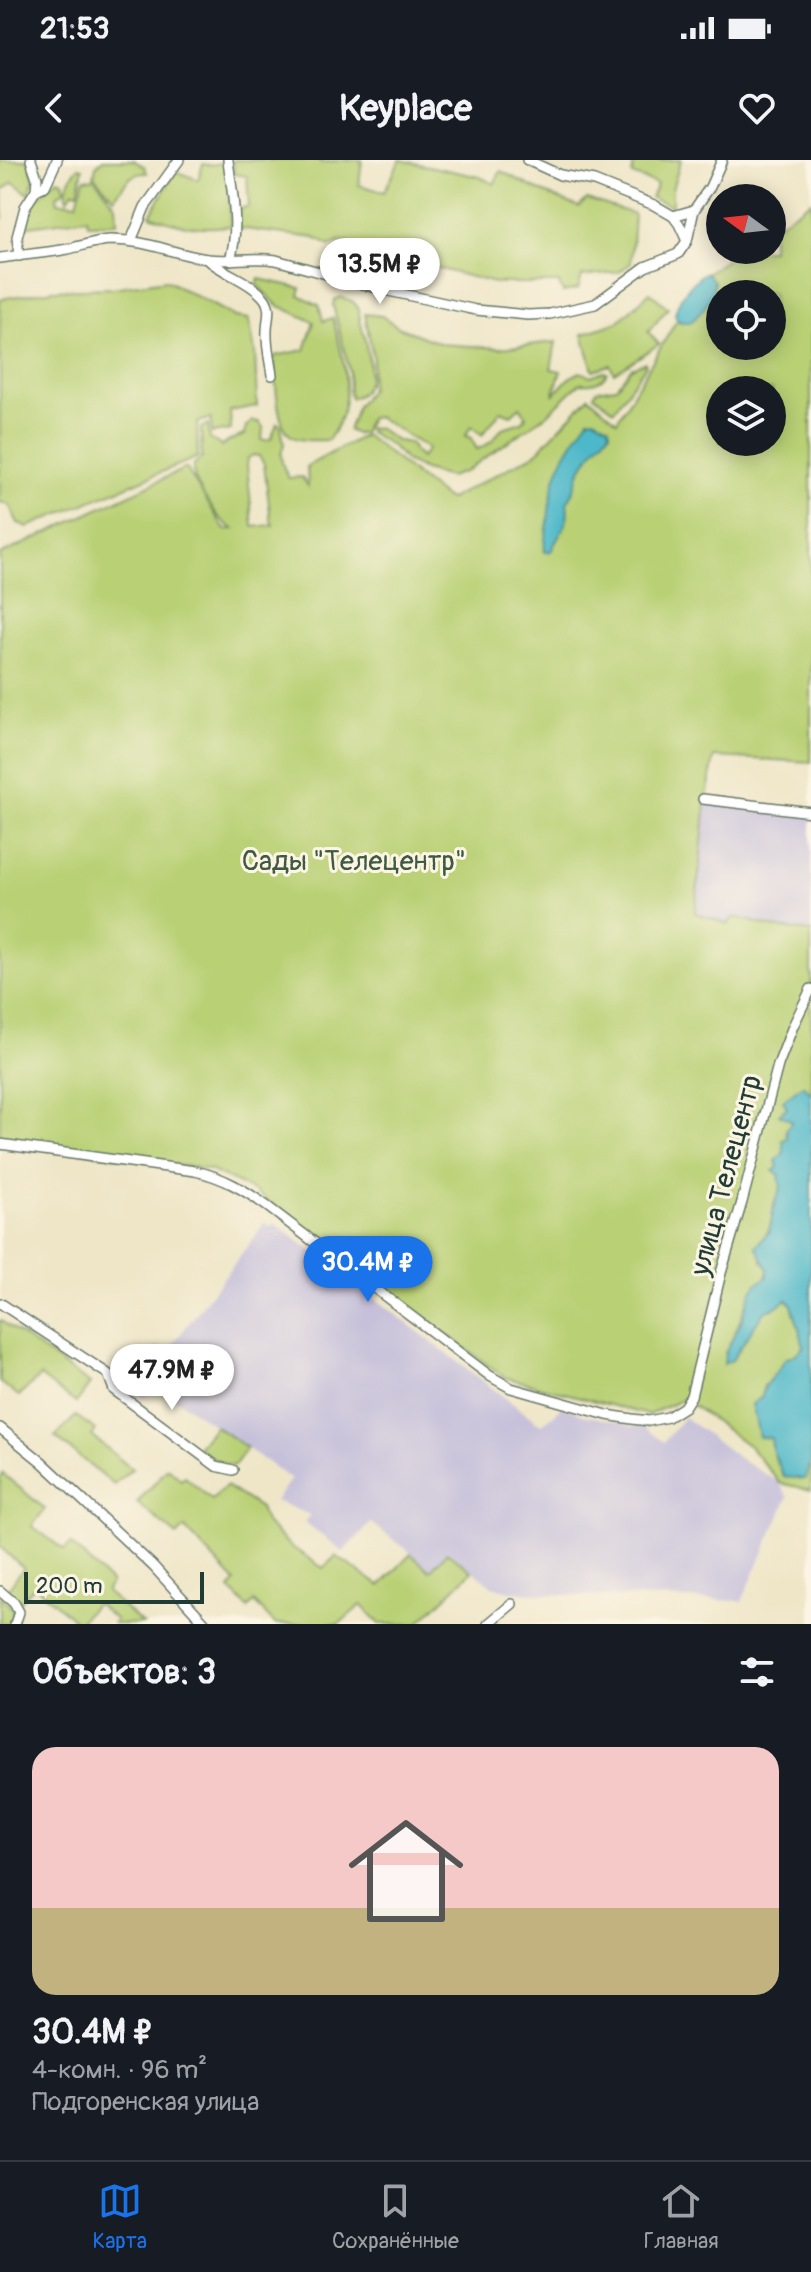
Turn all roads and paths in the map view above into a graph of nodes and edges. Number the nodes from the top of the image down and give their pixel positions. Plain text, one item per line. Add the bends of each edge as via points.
1 (31, 160) edge
2 (57, 160) edge
3 (179, 160) edge
4 (228, 160) edge
5 (527, 160) edge
6 (722, 160) edge
7 (36, 190) junction
8 (694, 210) junction
9 (673, 216) junction
10 (131, 241) junction
11 (687, 241) junction
12 (19, 256) junction
13 (0, 258) edge
14 (206, 258) junction
15 (230, 260) junction
16 (272, 375) dead end
17 (703, 799) dead end
18 (811, 812) edge
19 (811, 989) edge
20 (0, 1144) edge
21 (0, 1303) edge
22 (0, 1428) edge
23 (233, 1470) dead end
24 (0, 1591) edge
25 (512, 1604) dead end
26 (15, 1624) edge
27 (206, 1624) edge
28 (488, 1624) edge

1 - 7 street
2 - 7 street via 45,186
3 - 10 street via 145,207
4 - 15 street via 235,225
5 - 9 street via 560,175 594,181
6 - 8 street
7 - 12 street via 20,221
8 - 9 street
8 - 11 street
9 - 11 street
10 - 12 street via 99,241
10 - 14 street
11 - 15 street via 678,254 645,267 595,304 539,315 460,307 276,260
12 - 13 street
14 - 15 street
14 - 16 street via 266,300
17 - 18 street
19 - 20 street, улица Телецентр via 774,1079 691,1396 668,1417 649,1421 511,1388 232,1183 195,1171
21 - 23 street via 107,1373 114,1390 216,1466
22 - 27 street via 153,1566
24 - 26 street via 19,1612
25 - 28 street

